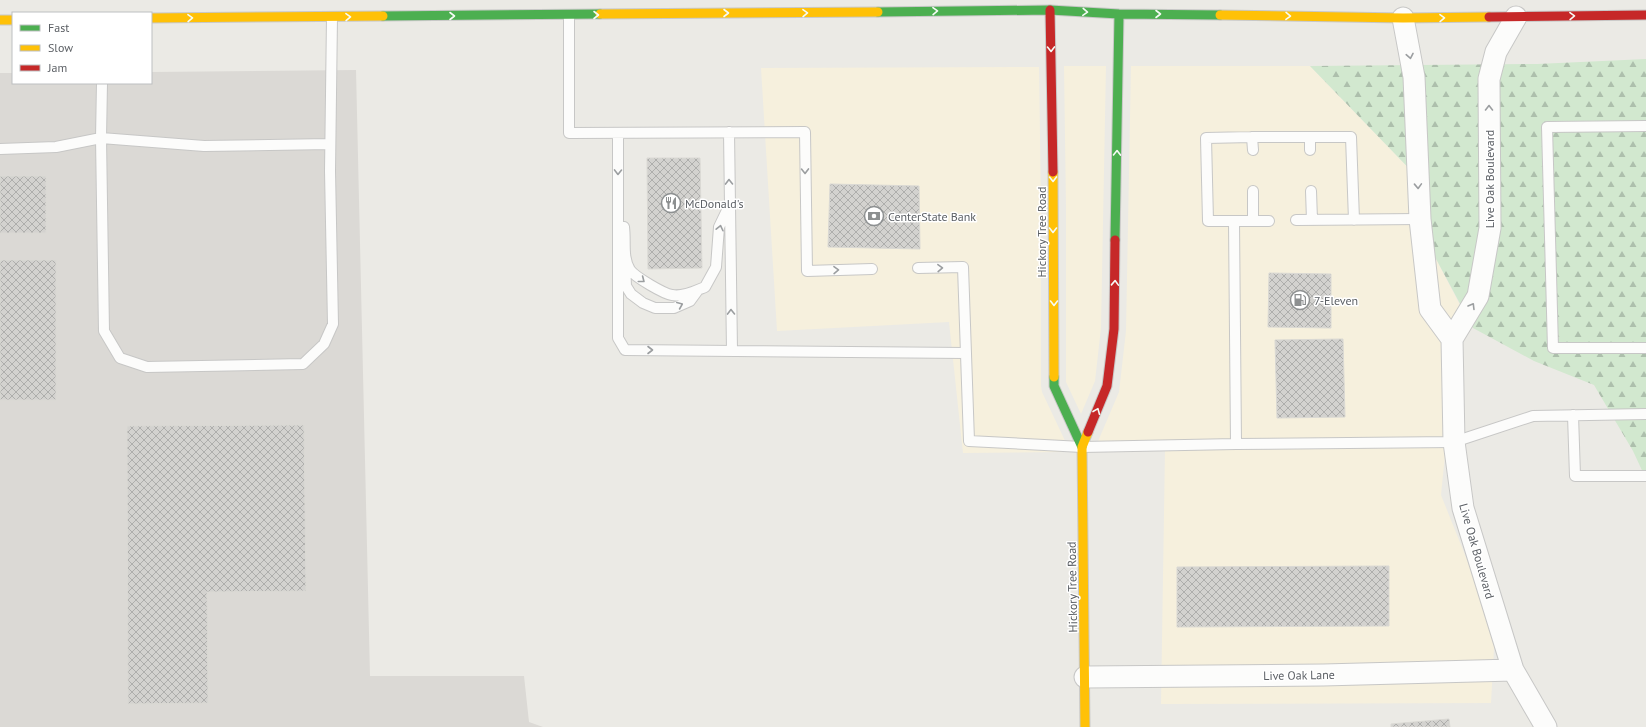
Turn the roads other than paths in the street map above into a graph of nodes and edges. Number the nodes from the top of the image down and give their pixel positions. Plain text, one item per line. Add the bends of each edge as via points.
1 (1050, 10) junction
2 (1119, 14) junction
3 (569, 15) junction
4 (1646, 15) edge
5 (332, 17) junction
6 (1516, 17) junction
7 (152, 18) edge
8 (1403, 18) junction
9 (0, 20) edge
10 (12, 20) edge
11 (102, 84) edge
12 (1646, 126) edge
13 (729, 132) junction
14 (618, 133) junction
15 (1252, 137) junction
16 (1310, 137) junction
17 (101, 138) junction
18 (330, 144) junction
19 (0, 149) edge
20 (1253, 150) dead end
21 (1310, 150) dead end
22 (1253, 191) dead end
23 (1311, 191) dead end
24 (730, 204) junction
25 (618, 206) junction
26 (1420, 219) junction
27 (1296, 220) dead end
28 (1312, 220) junction
29 (1354, 220) junction
30 (1234, 221) junction
31 (1253, 221) junction
32 (1269, 221) dead end
33 (625, 254) junction
34 (918, 268) dead end
35 (872, 269) dead end
36 (698, 290) junction
37 (1452, 339) junction
38 (1646, 348) edge
39 (732, 351) junction
40 (966, 353) junction
41 (1646, 414) edge
42 (1573, 415) junction
43 (1454, 442) junction
44 (1236, 444) junction
45 (1082, 447) junction
46 (1646, 476) edge
47 (1512, 670) junction
48 (1085, 677) junction
49 (1085, 727) edge
50 (1546, 727) edge

1 -> 2 main road
3 -> 1 main road
1 -> 45 main road, Hickory Tree Road via 1054,386
2 -> 8 main road
45 -> 2 main road, Hickory Tree Road via 1107,386 1114,329
5 -> 3 main road
3 - 14 lane via 569,133
6 -> 4 main road
7 -> 5 main road
5 - 18 lane
8 -> 6 main road
37 -> 6 street, Live Oak Boulevard via 1478,296 1490,228 1489,79 1496,52
8 -> 26 street via 1414,77
9 - 10 main road
11 - 17 lane
12 - 38 lane via 1547,127 1553,348
13 - 14 lane
24 -> 13 lane
13 -> 35 lane via 805,132 806,271
14 -> 25 lane
15 - 16 lane
15 - 20 lane
15 - 30 lane via 1206,138 1208,221
16 - 21 lane
16 - 29 lane via 1351,137
17 - 18 lane via 204,146
17 - 18 lane via 104,331 120,358 147,367 303,364 324,344 333,324
17 - 19 lane via 56,147
22 - 31 lane
23 - 28 lane
36 -> 24 lane via 705,287 716,267 719,227
39 -> 24 lane
25 - 33 lane via 624,229
25 -> 39 lane via 618,338 625,350
26 - 29 lane
26 - 37 street via 1430,309
27 - 28 lane
28 - 29 lane
30 - 31 lane
30 - 44 lane
31 - 32 lane
33 -> 36 lane via 631,270 646,283 672,295 688,294
33 -> 36 lane via 626,286 642,303 655,308 674,308 690,301
34 -> 40 lane via 963,267
37 - 43 street, Live Oak Boulevard
39 - 40 lane
40 - 45 lane via 969,441
41 - 42 lane
42 - 43 lane via 1533,416
42 - 46 lane via 1574,476
43 - 44 lane
43 - 47 street, Live Oak Boulevard via 1463,508
44 - 45 lane
45 - 48 main road, Hickory Tree Road
47 - 48 street, Live Oak Lane
47 - 50 street, Live Oak Boulevard
48 - 49 main road, Hickory Tree Road

